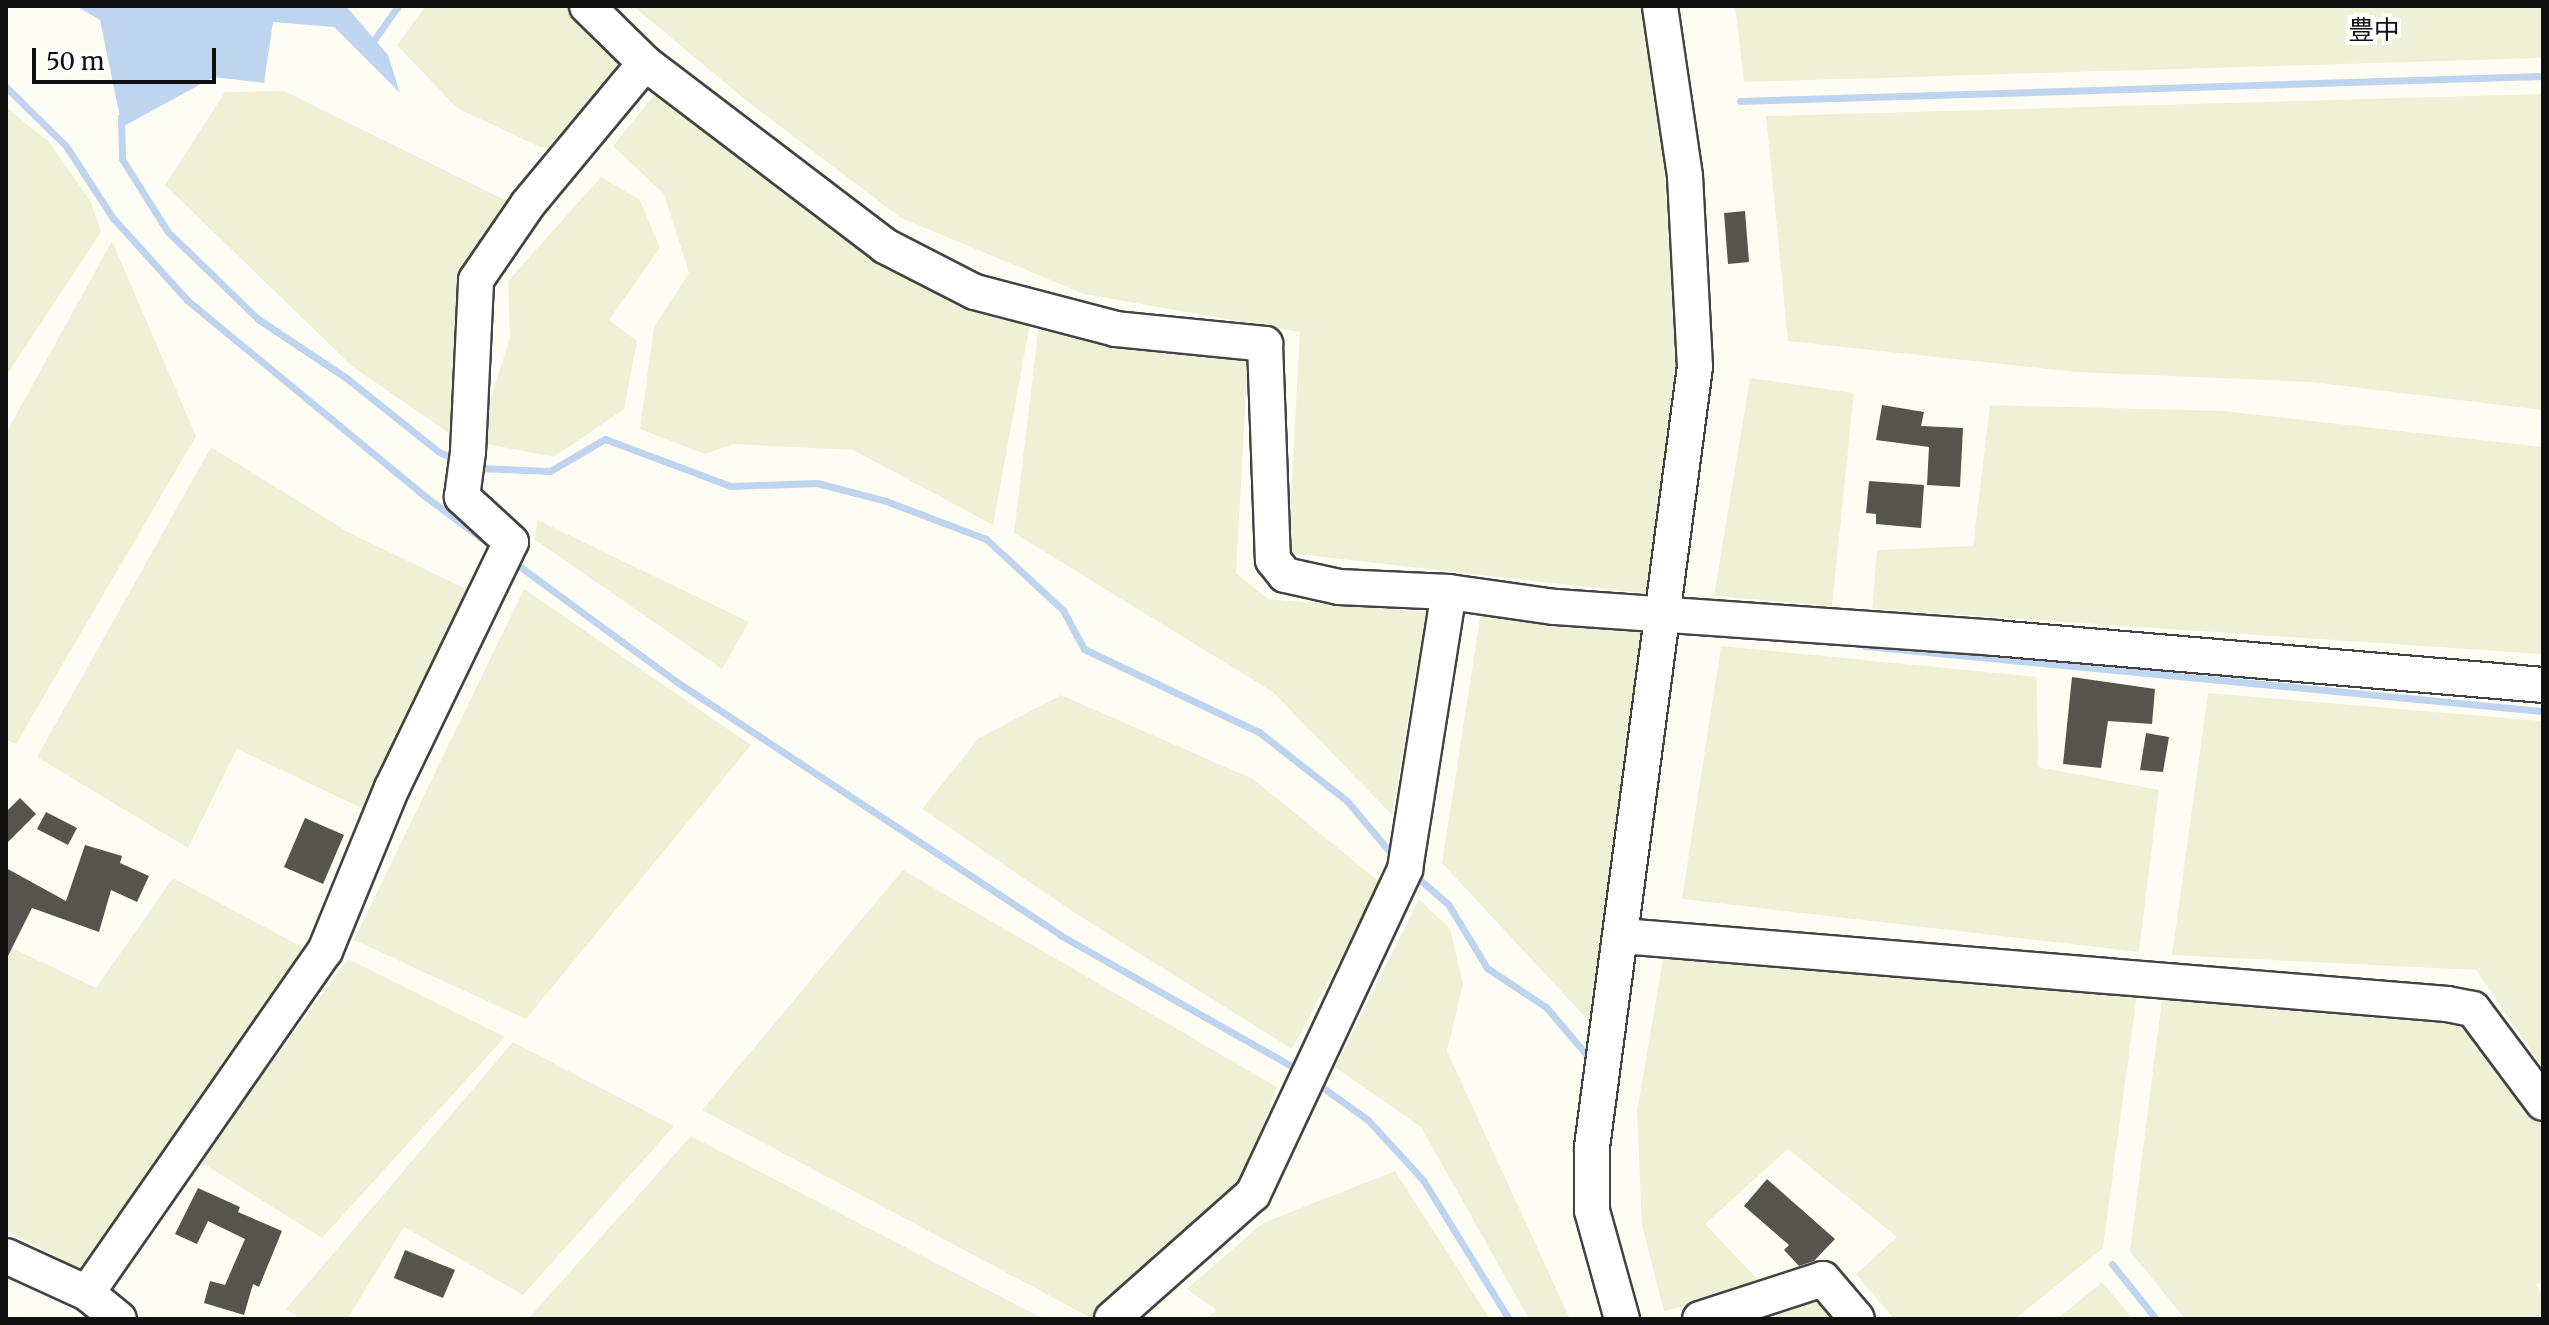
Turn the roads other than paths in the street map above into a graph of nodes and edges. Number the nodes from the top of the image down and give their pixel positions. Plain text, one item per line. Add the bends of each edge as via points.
1 (587, 6) edge
2 (1660, 6) edge
3 (645, 63) junction
4 (1449, 592) junction
5 (1662, 613) junction
6 (2543, 685) edge
7 (1622, 936) junction
8 (2543, 1103) edge
9 (6, 1256) edge
10 (87, 1293) junction
11 (119, 1319) edge
12 (1112, 1319) edge
13 (1622, 1319) edge
14 (1700, 1319) edge
15 (1857, 1319) edge

1 - 3 street
2 - 5 street via 1685,176 1695,367
3 - 4 street via 885,246 975,292 1116,329 1265,344 1273,560 1285,575 1339,587
3 - 10 street via 528,204 476,280 462,497 511,542 392,788 325,951
4 - 5 street via 1555,607
4 - 12 street via 1408,857 1253,1194
5 - 6 street
5 - 7 street
7 - 8 street via 2447,1004 2473,1009
7 - 13 street via 1599,1086 1592,1211
9 - 10 street
10 - 11 street
14 - 15 street via 1823,1279

